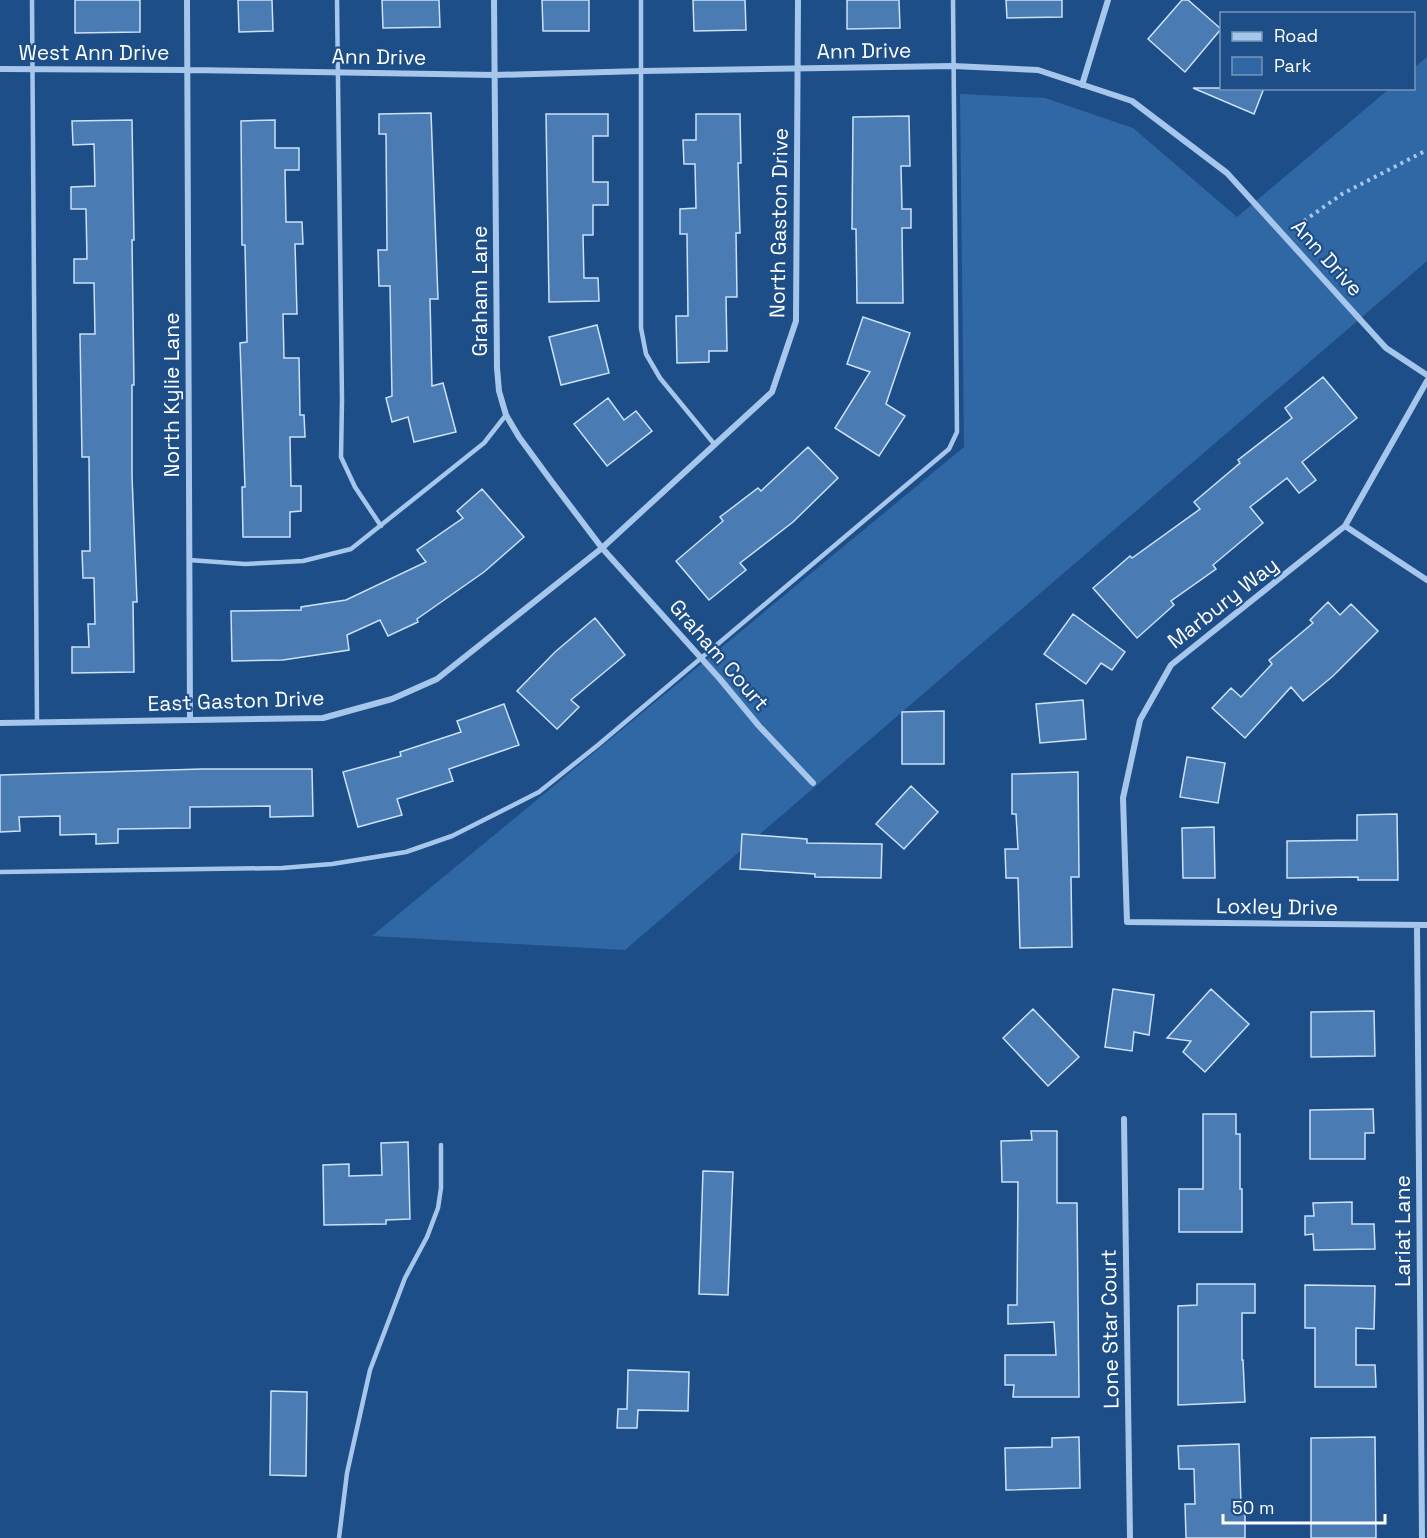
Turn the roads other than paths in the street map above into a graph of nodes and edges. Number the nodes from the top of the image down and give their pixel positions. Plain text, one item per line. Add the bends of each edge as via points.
1 (32, 0) edge
2 (188, 0) edge
3 (337, 0) edge
4 (494, 0) edge
5 (641, 0) edge
6 (798, 0) edge
7 (953, 0) edge
8 (1108, 0) edge
9 (953, 66) junction
10 (0, 69) edge
11 (33, 69) junction
12 (188, 69) junction
13 (798, 69) junction
14 (642, 70) junction
15 (338, 72) junction
16 (495, 75) junction
17 (1082, 85) junction
18 (1427, 375) edge
19 (1427, 381) edge
20 (506, 415) junction
21 (715, 445) junction
22 (381, 526) junction
23 (1345, 526) junction
24 (602, 548) junction
25 (189, 560) junction
26 (1427, 580) edge
27 (701, 658) junction
28 (190, 720) junction
29 (0, 723) edge
30 (37, 723) junction
31 (813, 783) dead end
32 (0, 873) edge
33 (1127, 922) joint
34 (1417, 925) junction
35 (1427, 925) edge
36 (1124, 1119) dead end
37 (441, 1145) dead end
38 (339, 1538) edge
39 (1130, 1538) edge
40 (1422, 1538) edge

1 - 11 lane
2 - 12 street, North Kylie Lane
3 - 15 lane
4 - 16 street, Graham Lane
5 - 14 lane
6 - 13 street, North Gaston Drive
7 - 9 lane
8 - 17 street
9 - 13 street, Ann Drive
9 - 17 street, Ann Drive via 1038,70
9 - 27 lane via 957,432 949,449
10 - 11 street, West Ann Drive
11 - 12 street, West Ann Drive
11 - 30 lane
12 - 15 street, Ann Drive
12 - 25 street, North Kylie Lane
13 - 14 street, Ann Drive
13 - 21 street, North Gaston Drive via 796,321 772,392
14 - 16 street, Ann Drive
14 - 21 lane via 641,328 646,354 660,378
15 - 16 street, Ann Drive
15 - 22 lane via 340,457
16 - 20 street, Graham Lane via 497,368 498,391
17 - 18 street, Ann Drive via 1132,101 1227,173 1386,348
19 - 23 street, Marbury Way
20 - 22 lane via 484,443
20 - 24 street, Graham Lane
21 - 24 street, North Gaston Drive
22 - 25 lane via 351,549 303,561 245,564
23 - 26 street
23 - 33 street, Marbury Way via 1171,665 1140,720 1123,798
24 - 27 street, Graham Court
24 - 28 street, East Gaston Drive via 437,679 392,699 323,717
25 - 28 street, North Kylie Lane
27 - 31 street, Graham Court
27 - 32 lane via 539,792 452,836 406,852 282,868
28 - 30 street, East Gaston Drive
29 - 30 street, East Gaston Drive
33 - 34 street, Loxley Drive
34 - 35 street, Loxley Drive
34 - 40 street, Lariat Lane
36 - 39 street, Lone Star Court
37 - 38 lane via 438,1208 405,1278 370,1370 347,1473

